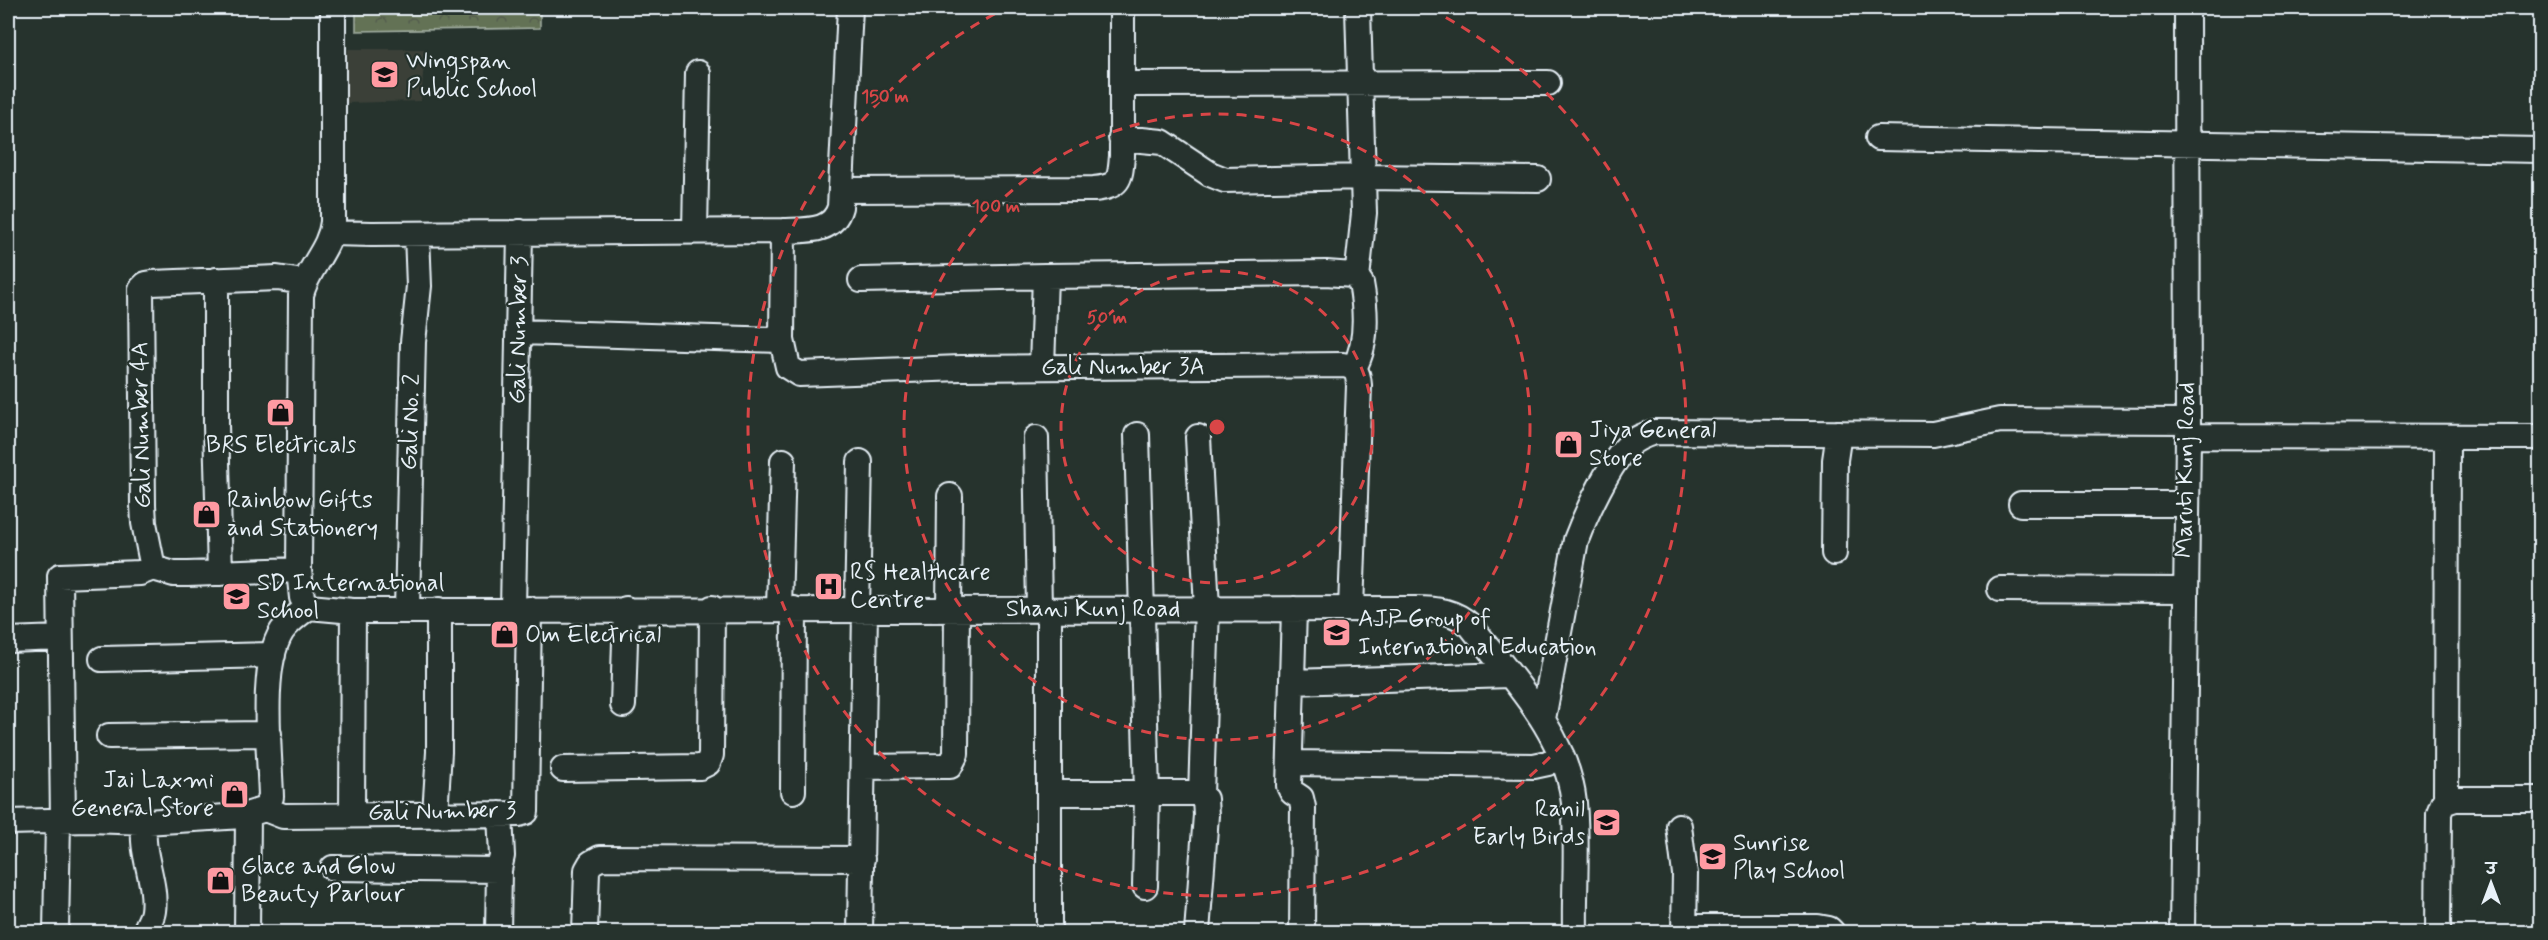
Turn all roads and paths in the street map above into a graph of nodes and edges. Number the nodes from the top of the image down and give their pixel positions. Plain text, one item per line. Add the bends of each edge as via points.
1 (333, 8) edge
2 (850, 8) edge
3 (1122, 8) edge
4 (1358, 8) edge
5 (2187, 8) edge
6 (698, 73) dead end
7 (1359, 83) junction
8 (1548, 83) dead end
9 (1123, 84) junction
10 (1121, 138) junction
11 (1878, 138) dead end
12 (2186, 144) junction
13 (2541, 150) edge
14 (1364, 177) junction
15 (1538, 179) dead end
16 (841, 190) junction
17 (695, 231) junction
18 (783, 231) junction
19 (520, 232) junction
20 (332, 233) junction
21 (417, 234) junction
22 (1046, 276) junction
23 (1357, 278) junction
24 (216, 280) junction
25 (861, 280) dead end
26 (304, 282) junction
27 (520, 332) junction
28 (782, 340) junction
29 (1042, 367) junction
30 (1354, 368) junction
31 (2188, 429) junction
32 (1839, 433) junction
33 (1137, 435) dead end
34 (1198, 437) dead end
35 (2447, 437) junction
36 (2541, 437) edge
37 (1036, 438) dead end
38 (783, 461) dead end
39 (860, 462) dead end
40 (950, 496) dead end
41 (2021, 504) dead end
42 (2186, 504) junction
43 (1834, 553) dead end
44 (153, 568) junction
45 (299, 570) junction
46 (220, 573) junction
47 (2000, 589) dead end
48 (2185, 590) junction
49 (309, 607) junction
50 (712, 608) junction
51 (1143, 608) junction
52 (1207, 608) junction
53 (521, 609) junction
54 (626, 609) junction
55 (787, 609) junction
56 (953, 609) junction
57 (1044, 609) junction
58 (1294, 609) junction
59 (1351, 609) junction
60 (407, 610) junction
61 (439, 610) junction
62 (861, 610) junction
63 (353, 611) junction
64 (60, 638) junction
65 (8, 640) edge
66 (273, 655) junction
67 (102, 659) dead end
68 (1509, 675) junction
69 (1292, 682) junction
70 (623, 705) dead end
71 (1543, 719) junction
72 (269, 734) junction
73 (109, 736) dead end
74 (1561, 754) junction
75 (1290, 763) junction
76 (863, 767) junction
77 (563, 769) dead end
78 (793, 791) dead end
79 (1049, 793) junction
80 (1147, 793) junction
81 (1202, 795) junction
82 (2541, 799) edge
83 (2446, 801) junction
84 (257, 812) junction
85 (352, 814) junction
86 (435, 814) junction
87 (500, 814) junction
88 (60, 821) junction
89 (8, 822) edge
90 (145, 822) junction
91 (1679, 826) dead end
92 (862, 859) junction
93 (333, 868) dead end
94 (499, 870) junction
95 (1145, 886) dead end
96 (1683, 930) edge
97 (56, 933) edge
98 (145, 933) edge
99 (247, 933) edge
100 (498, 933) edge
101 (585, 933) edge
102 (860, 933) edge
103 (1049, 933) edge
104 (1197, 933) edge
105 (1302, 933) edge
106 (1575, 933) edge
107 (1832, 933) edge
108 (2182, 933) edge
109 (2438, 933) edge

1 - 20 street
2 - 16 street
3 - 9 street
4 - 7 street
5 - 12 street, Maruti Kunj Road
6 - 17 street
7 - 8 street
7 - 9 street
7 - 14 street
9 - 10 street
10 - 14 street via 1162,141 1225,180
10 - 16 street via 1120,175 1117,182 1104,188
11 - 12 street
12 - 13 street
12 - 31 street, Maruti Kunj Road
14 - 15 street
14 - 23 street
16 - 18 street via 838,215 831,223 810,230
17 - 18 street
17 - 19 street
18 - 28 street, Gali Number 3A
19 - 21 street
19 - 27 street, Gali Number 3
20 - 21 street
20 - 26 street
21 - 60 street, Gali No. 2 via 419,286 413,342
22 - 23 street via 1326,273
22 - 25 street
22 - 29 street
23 - 30 street via 1362,290 1364,340
24 - 26 street via 277,278
24 - 44 street, Gali Number 4A via 146,284 140,293 143,505
24 - 46 street
26 - 45 street
27 - 28 street
27 - 53 street, Gali Number 3
28 - 29 street, Gali Number 3A via 788,367 799,374
29 - 30 street, Gali Number 3A
30 - 59 street via 1359,385
31 - 32 street via 2008,420 1933,434
31 - 35 street
31 - 42 street, Maruti Kunj Road
32 - 43 street
32 - 71 street via 1654,432 1628,445 1592,502 1576,540
33 - 51 street
34 - 52 street
35 - 36 street
35 - 83 street
37 - 57 street
38 - 55 street
39 - 62 street
40 - 56 street
41 - 42 street
42 - 48 street, Maruti Kunj Road
44 - 46 street via 174,574
44 - 64 street via 140,573 60,576
45 - 46 street
45 - 49 street via 302,598
47 - 48 street
48 - 108 street, Maruti Kunj Road
49 - 63 street, Shani Kunj Road
49 - 66 street via 283,630
50 - 54 street, Shani Kunj Road
50 - 55 street, Shani Kunj Road
50 - 77 street via 708,763 700,767
51 - 52 street, Shani Kunj Road
51 - 57 street, Shani Kunj Road
51 - 80 street
52 - 58 street, Shani Kunj Road
52 - 81 street
53 - 54 street, Shani Kunj Road
53 - 61 street, Shani Kunj Road
53 - 87 street, Gali Number 3 via 528,804 523,814
54 - 70 street
55 - 62 street, Shani Kunj Road
55 - 78 street
56 - 57 street, Shani Kunj Road
56 - 62 street, Shani Kunj Road
56 - 76 street via 954,761 942,766
57 - 79 street
58 - 59 street, Shani Kunj Road
58 - 69 street
59 - 68 street, Shani Kunj Road via 1447,611 1472,626
60 - 61 street, Shani Kunj Road
60 - 63 street, Shani Kunj Road
61 - 86 street
62 - 76 street
63 - 85 street
64 - 65 street
64 - 88 street
66 - 67 street
66 - 72 street
68 - 69 street
68 - 71 street
69 - 75 street
71 - 74 street
72 - 73 street
72 - 84 street via 271,797
74 - 75 street via 1548,763 1534,765
74 - 106 street via 1574,803
75 - 105 street via 1290,789 1301,798 1303,807
76 - 92 street
79 - 80 street
79 - 103 street
80 - 81 street
80 - 95 street
81 - 104 street via 1206,815
82 - 83 street
83 - 109 street via 2439,813
84 - 85 street, Gali Number 3 via 283,816
84 - 90 street, Gali Number 3
84 - 99 street
85 - 86 street, Gali Number 3
86 - 87 street, Gali Number 3
87 - 94 street
88 - 89 street, Gali Number 3
88 - 90 street, Gali Number 3
88 - 97 street
90 - 98 street via 143,838 154,903
91 - 96 street via 1685,874
92 - 101 street via 600,858 591,862 587,870
92 - 102 street
93 - 94 street
94 - 100 street
96 - 107 street via 1818,927

